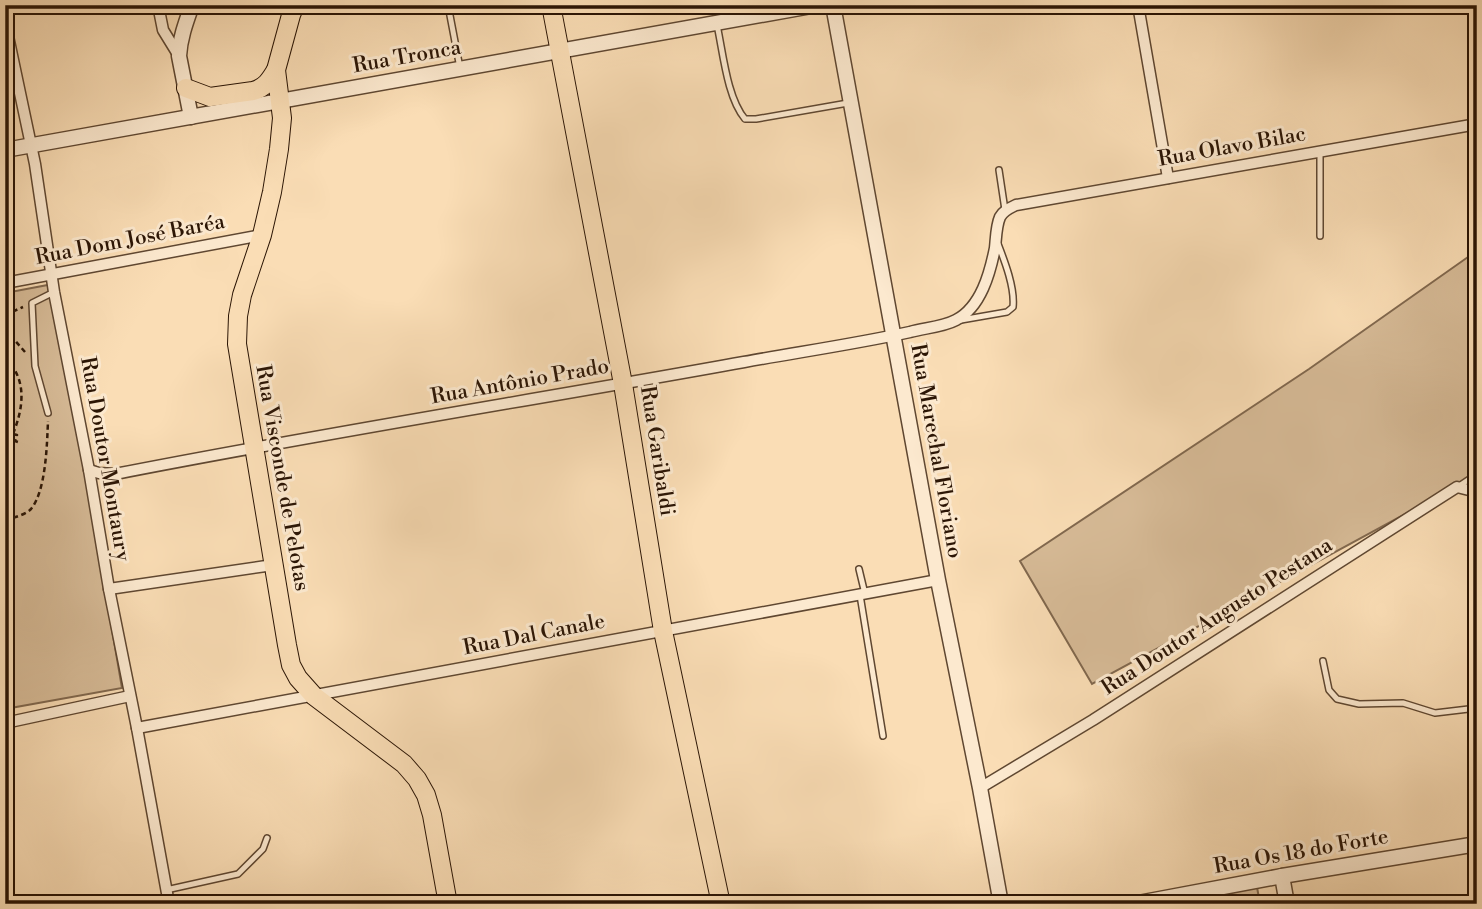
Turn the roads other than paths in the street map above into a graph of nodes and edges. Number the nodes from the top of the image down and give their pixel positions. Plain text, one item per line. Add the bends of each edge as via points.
1 (158, 5) edge
2 (192, 5) edge
3 (295, 5) edge
4 (448, 5) edge
5 (551, 5) edge
6 (817, 5) edge
7 (833, 5) edge
8 (1138, 5) edge
9 (744, 12) edge
10 (5, 22) edge
11 (716, 23) junction
12 (559, 51) junction
13 (179, 56) junction
14 (460, 69) junction
15 (276, 70) junction
16 (186, 88) junction
17 (280, 100) junction
18 (851, 103) junction
19 (191, 117) junction
20 (1477, 124) edge
21 (31, 145) junction
22 (5, 149) edge
23 (1320, 151) junction
24 (999, 170) dead end
25 (1168, 178) junction
26 (1002, 215) junction
27 (262, 235) junction
28 (1320, 236) dead end
29 (996, 238) junction
30 (51, 275) junction
31 (5, 283) edge
32 (54, 292) junction
33 (956, 320) junction
34 (894, 335) junction
35 (623, 384) junction
36 (48, 413) road end
37 (253, 447) junction
38 (89, 470) junction
39 (1477, 474) edge
40 (1457, 487) junction
41 (1477, 492) edge
42 (273, 565) junction
43 (859, 569) dead end
44 (938, 580) junction
45 (110, 589) junction
46 (862, 594) junction
47 (663, 631) junction
48 (1323, 661) dead end
49 (314, 695) junction
50 (130, 696) junction
51 (1477, 708) edge
52 (5, 723) edge
53 (137, 728) junction
54 (883, 736) dead end
55 (980, 788) junction
56 (267, 838) dead end
57 (1477, 844) edge
58 (1282, 876) junction
59 (166, 890) junction
60 (169, 904) edge
61 (448, 904) edge
62 (722, 904) edge
63 (1001, 904) edge
64 (1133, 904) edge
65 (1287, 904) edge

1 - 13 street via 163,30
2 - 13 street
3 - 15 main road, Rua Visconde de Pelotas
4 - 14 lane
5 - 12 main road, Rua Garibaldi
6 - 9 street, Rua Tronca
7 - 18 street, Rua Marechal Floriano
8 - 25 street
9 - 11 street, Rua Tronca
10 - 21 street, Rua Doutor Montaury
11 - 12 street, Rua Tronca
11 - 18 lane via 733,98 745,119
12 - 14 street, Rua Tronca
12 - 35 main road, Rua Garibaldi
13 - 16 street
14 - 17 street, Rua Tronca
15 - 16 main road via 268,83 253,91 209,97
15 - 17 main road, Rua Visconde de Pelotas
16 - 19 street
17 - 19 street, Rua Tronca
17 - 27 main road, Rua Visconde de Pelotas via 279,149
18 - 34 street, Rua Marechal Floriano
19 - 21 street, Rua Tronca
20 - 23 street, Rua Olavo Bilac
21 - 22 street, Rua Tronca
21 - 30 street, Rua Doutor Montaury
23 - 25 street, Rua Olavo Bilac
23 - 28 lane
24 - 26 lane
25 - 26 street, Rua Olavo Bilac via 1016,205
26 - 29 street, Rua Antônio Prado
27 - 30 street, Rua Dom José Baréa
27 - 37 main road, Rua Visconde de Pelotas via 238,316 237,344
29 - 33 street, Rua Antônio Prado via 979,297
29 - 33 lane, Rua Antônio Prado via 1013,307 1007,312
30 - 31 street, Rua Dom José Baréa
30 - 32 street, Rua Doutor Montaury
32 - 36 lane via 32,303 35,366
32 - 38 street, Rua Doutor Montaury
33 - 34 street, Rua Antônio Prado
34 - 35 street, Rua Antônio Prado
34 - 44 street, Rua Marechal Floriano
35 - 37 street, Rua Antônio Prado
35 - 47 main road, Rua Garibaldi
37 - 38 street, Rua Antônio Prado via 115,474
37 - 42 main road, Rua Visconde de Pelotas
38 - 45 street, Rua Doutor Montaury
39 - 40 lane
40 - 41 street
40 - 55 street, Rua Doutor Augusto Pestana
42 - 45 street
42 - 49 main road, Rua Visconde de Pelotas via 291,665
43 - 46 lane
44 - 46 street, Rua Dal Canale
44 - 55 street, Rua Marechal Floriano
45 - 50 street, Rua Doutor Montaury
46 - 47 street, Rua Dal Canale
46 - 54 lane
47 - 49 street, Rua Dal Canale
47 - 62 main road, Rua Garibaldi
48 - 51 lane via 1329,690 1337,699 1359,704 1403,703 1435,713
49 - 53 street, Rua Dal Canale
49 - 61 main road, Rua Visconde de Pelotas via 417,779 432,815
50 - 52 street
50 - 53 street, Rua Doutor Montaury
53 - 59 street, Rua Doutor Montaury
55 - 63 street, Rua Marechal Floriano
56 - 59 lane via 263,849 238,874
57 - 58 street, Rua Os 18 do Forte
58 - 64 street, Rua Os 18 do Forte
58 - 65 street
59 - 60 street, Rua Doutor Montaury

